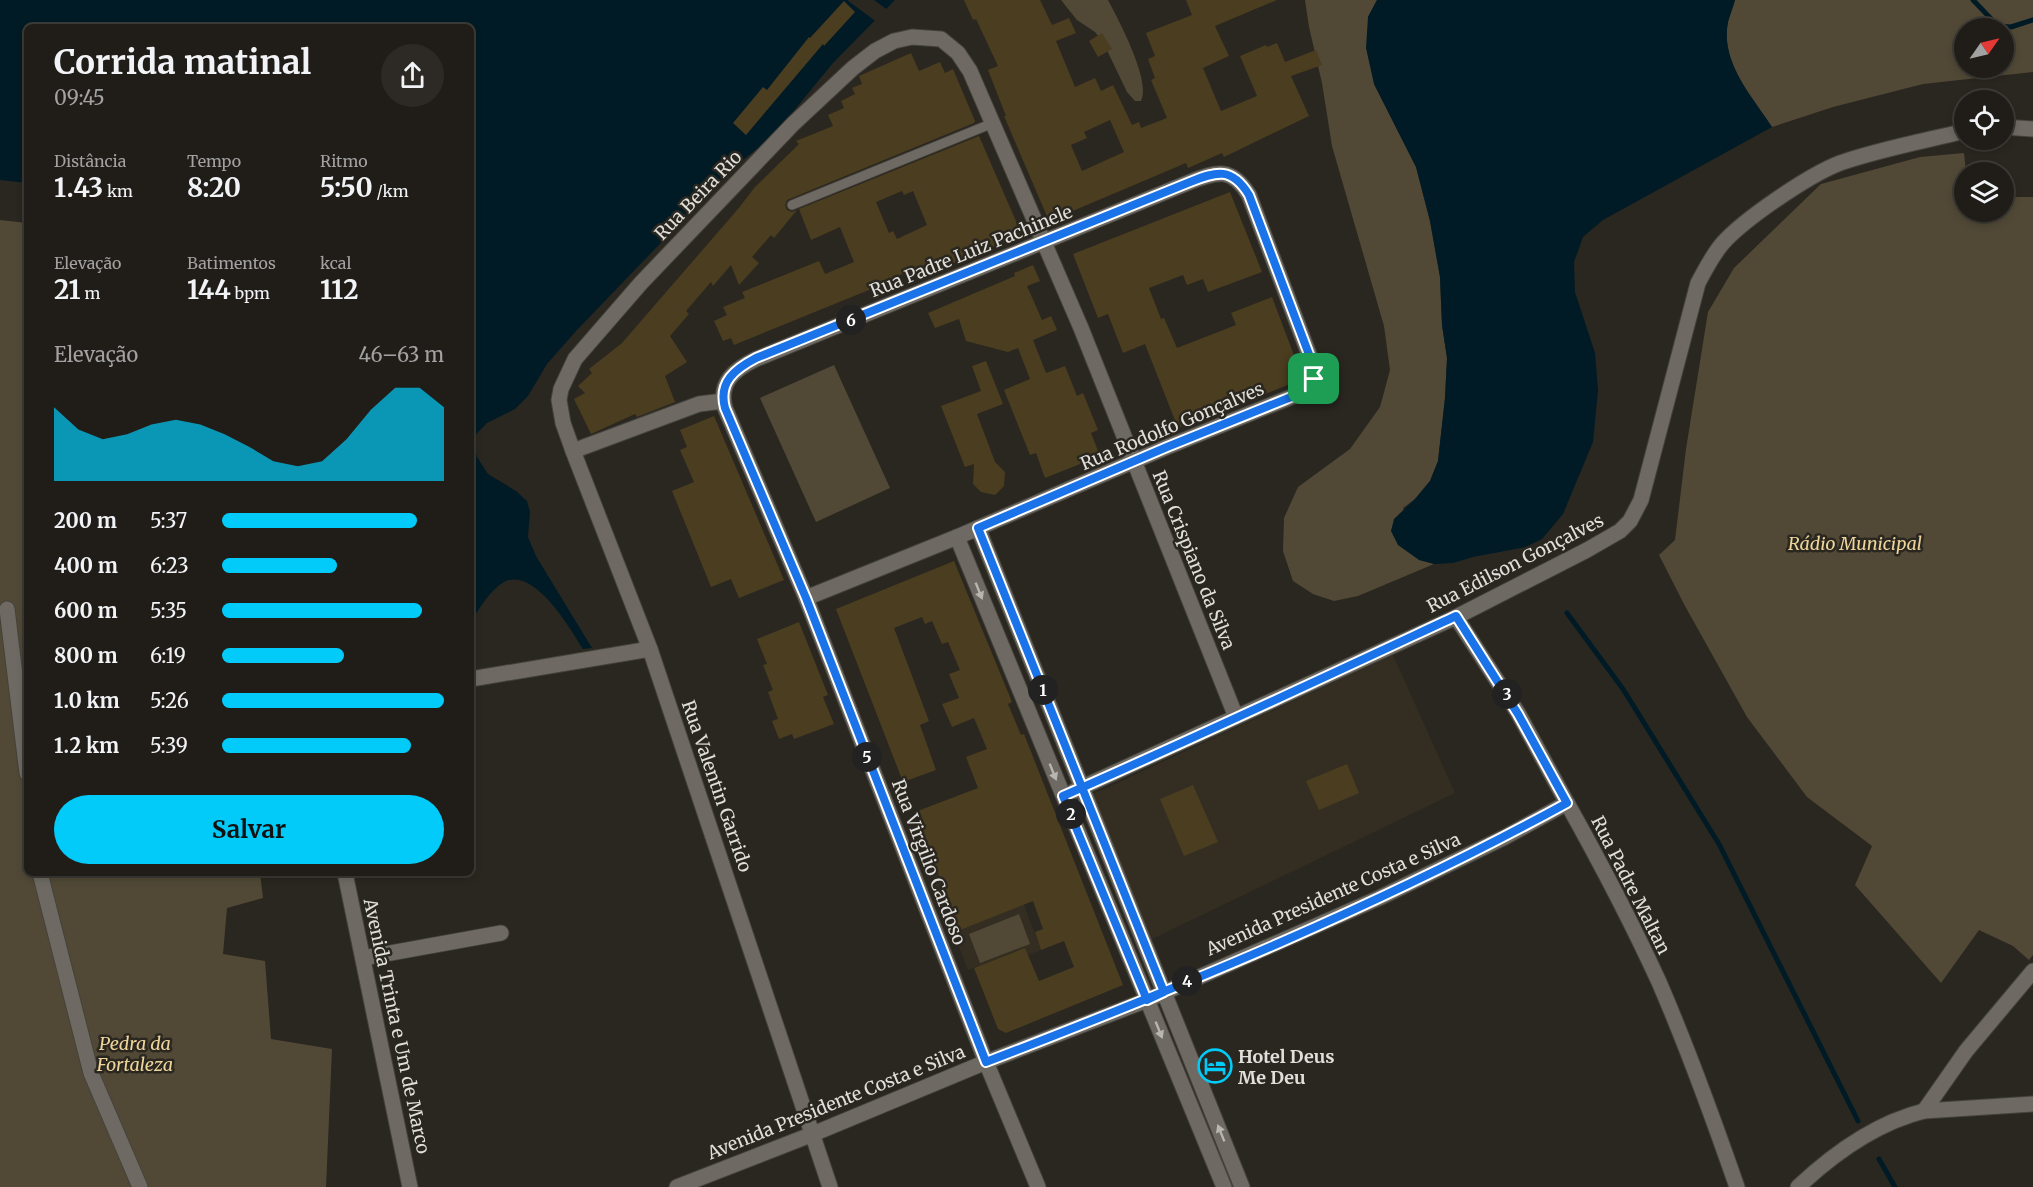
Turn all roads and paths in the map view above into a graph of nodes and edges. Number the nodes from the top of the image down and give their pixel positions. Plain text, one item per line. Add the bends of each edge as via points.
1 (894, 41) joint
2 (993, 123) junction
3 (2014, 128) edge
4 (2033, 129) edge
5 (1954, 135) edge
6 (1203, 177) joint
7 (792, 205) dead end
8 (1044, 242) junction
9 (559, 400) joint
10 (723, 401) junction
11 (573, 451) junction
12 (1134, 462) junction
13 (978, 528) junction
14 (957, 537) junction
15 (806, 598) junction
16 (7, 609) dead end
17 (1456, 616) junction
18 (650, 650) junction
19 (474, 679) edge
20 (1236, 717) junction
21 (24, 748) edge
22 (1082, 788) junction
23 (1063, 796) junction
24 (1567, 803) junction
25 (41, 876) edge
26 (346, 876) edge
27 (501, 933) dead end
28 (363, 958) junction
29 (2033, 971) edge
30 (1164, 992) junction
31 (1147, 1000) junction
32 (986, 1062) junction
33 (2033, 1104) edge
34 (1924, 1111) junction
35 (813, 1134) junction
36 (140, 1187) edge
37 (410, 1187) edge
38 (677, 1187) edge
39 (830, 1187) edge
40 (1038, 1187) edge
41 (1224, 1187) edge
42 (1242, 1187) edge
43 (1737, 1187) edge
44 (1798, 1187) edge

1 - 2 street, Rua Crispiano da Silva via 912,36 949,44 965,63
1 - 9 street, Rua Beira Rio via 853,68 793,124 641,284 575,359
2 - 7 lane
2 - 8 street, Rua Crispiano da Silva
3 - 4 street
5 - 17 street, Rua Edilson Gonçalves via 1839,164 1813,176 1737,230 1711,258 1698,283 1641,500 1630,521 1608,538
6 - 8 street, Rua Padre Luiz Pachinele
6 - 12 street, Rua Rodolfo Gonçalves via 1235,177 1249,195 1313,365 1314,379 1301,393
8 - 10 street, Rua Padre Luiz Pachinele via 756,358 734,372 726,383
8 - 12 street, Rua Crispiano da Silva
9 - 11 street, Rua Valentin Garrido
10 - 11 street via 692,406
10 - 15 street, Rua Virgilio Cardoso
11 - 18 street, Rua Valentin Garrido
12 - 13 street, Rua Rodolfo Gonçalves
12 - 20 street, Rua Crispiano da Silva
13 - 14 street, Rua Rodolfo Gonçalves
13 - 22 street
14 - 15 street, Rua Rodolfo Gonçalves
14 -> 23 street
15 - 32 street, Rua Virgilio Cardoso
16 - 21 street
17 - 20 street, Rua Edilson Gonçalves
17 - 24 street, Rua Padre Maltan via 1513,705
18 - 19 street
18 - 35 street, Rua Valentin Garrido
20 - 22 street, Rua Edilson Gonçalves
22 - 23 street, Rua Edilson Gonçalves
22 - 30 street
23 - 31 street
24 - 30 street, Avenida Presidente Costa e Silva via 1379,898
24 - 43 street, Rua Padre Maltan via 1622,903 1659,983
25 - 36 street via 91,1073
26 - 28 street, Avenida Trinta e Um de Marco
27 - 28 street
28 - 37 street, Avenida Trinta e Um de Marco
29 - 34 street via 1966,1051
30 - 31 street, Avenida Presidente Costa e Silva
42 -> 30 street
31 - 32 street, Avenida Presidente Costa e Silva
31 -> 41 street
32 - 35 street, Avenida Presidente Costa e Silva
32 - 40 street, Rua Virgilio Cardoso
33 - 34 street
34 - 44 street via 1874,1131 1819,1167
35 - 38 street, Avenida Presidente Costa e Silva
35 - 39 street, Rua Valentin Garrido

